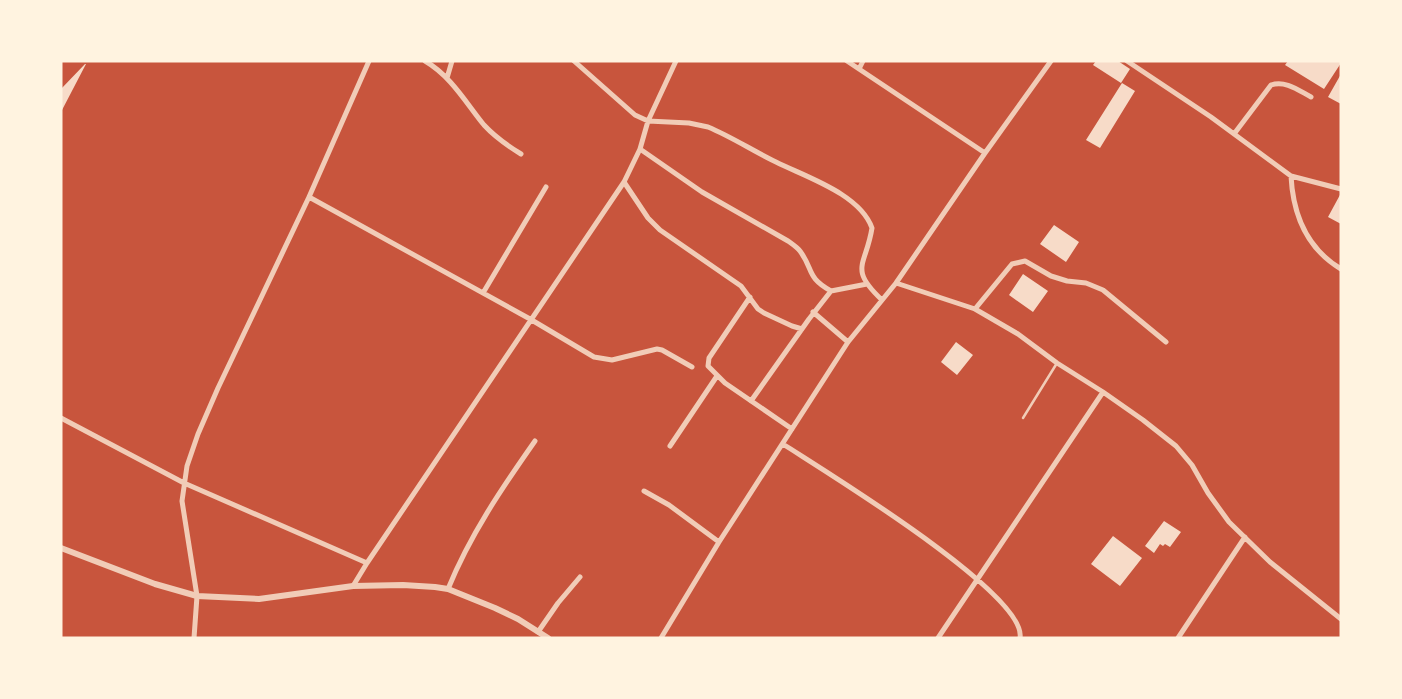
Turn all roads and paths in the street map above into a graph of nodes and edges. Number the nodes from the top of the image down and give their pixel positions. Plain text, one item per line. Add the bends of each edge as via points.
1 (369, 61) edge
2 (426, 61) edge
3 (452, 61) edge
4 (574, 61) edge
5 (676, 61) edge
6 (847, 61) edge
7 (863, 61) edge
8 (1051, 61) edge
9 (1127, 61) edge
10 (859, 69) junction
11 (447, 78) junction
12 (1311, 97) dead end
13 (648, 120) junction
14 (1234, 134) junction
15 (640, 149) junction
16 (985, 153) junction
17 (521, 154) dead end
18 (1291, 176) junction
19 (624, 182) junction
20 (546, 187) dead end
21 (1341, 189) edge
22 (308, 197) junction
23 (1341, 269) edge
24 (896, 283) junction
25 (867, 284) junction
26 (831, 291) junction
27 (483, 294) junction
28 (750, 297) junction
29 (882, 300) junction
30 (974, 309) junction
31 (813, 312) junction
32 (530, 319) junction
33 (802, 329) junction
34 (848, 342) junction
35 (1166, 342) dead end
36 (1057, 363) junction
37 (692, 367) dead end
38 (717, 376) junction
39 (1103, 392) junction
40 (752, 402) junction
41 (1023, 418) dead end
42 (63, 419) edge
43 (61, 426) edge
44 (792, 429) junction
45 (535, 441) dead end
46 (782, 444) junction
47 (670, 446) dead end
48 (184, 483) junction
49 (644, 491) dead end
50 (1245, 537) junction
51 (719, 542) junction
52 (61, 548) edge
53 (367, 563) junction
54 (580, 576) dead end
55 (978, 578) junction
56 (353, 586) junction
57 (448, 589) junction
58 (196, 596) junction
59 (1341, 619) edge
60 (538, 632) junction
61 (194, 638) edge
62 (548, 638) edge
63 (661, 638) edge
64 (938, 638) edge
65 (1020, 638) edge
66 (1178, 638) edge

1 - 22 street
2 - 11 street
3 - 11 street
4 - 13 street via 628,110
5 - 13 street
6 - 10 street
7 - 10 street
8 - 16 street
9 - 14 street
10 - 16 street
11 - 17 street via 499,140
12 - 14 street via 1291,86 1271,85
13 - 15 street
13 - 25 street via 689,122 708,127 841,194 862,211 872,228 861,266
14 - 18 street
15 - 19 street
15 - 26 street via 702,192 788,241 800,250 818,284
16 - 24 street
18 - 21 street
18 - 23 street via 1296,206 1307,238 1328,261
19 - 28 street via 660,230 741,286
19 - 32 street
20 - 27 street
22 - 27 street
22 - 48 street via 198,434
24 - 29 street
24 - 30 street
25 - 26 street
25 - 29 street
26 - 31 street
27 - 32 street
28 - 33 street via 764,314
28 - 38 street via 709,358 708,366
29 - 34 street
30 - 35 street via 1012,264 1025,260 1051,276 1103,290
30 - 36 street via 1018,334
31 - 33 street
31 - 34 street
32 - 37 street via 594,357 612,360 656,349
32 - 53 street
33 - 40 street
34 - 44 street
36 - 39 street
36 - 41 lane
38 - 40 street
38 - 47 street
39 - 50 street via 1176,446 1192,464 1229,522
39 - 55 street
40 - 44 street
42 - 43 street
42 - 48 street
44 - 46 street
45 - 57 street via 474,534
46 - 51 street
46 - 55 street via 887,510
48 - 53 street
48 - 58 street via 182,501
49 - 51 street
50 - 59 street via 1270,562
50 - 66 street
51 - 63 street
52 - 58 street
53 - 56 street
54 - 60 street
55 - 64 street
55 - 65 street via 1017,621
56 - 57 street via 403,585
56 - 58 street via 259,598
57 - 60 street via 495,608
58 - 61 street
60 - 62 street

